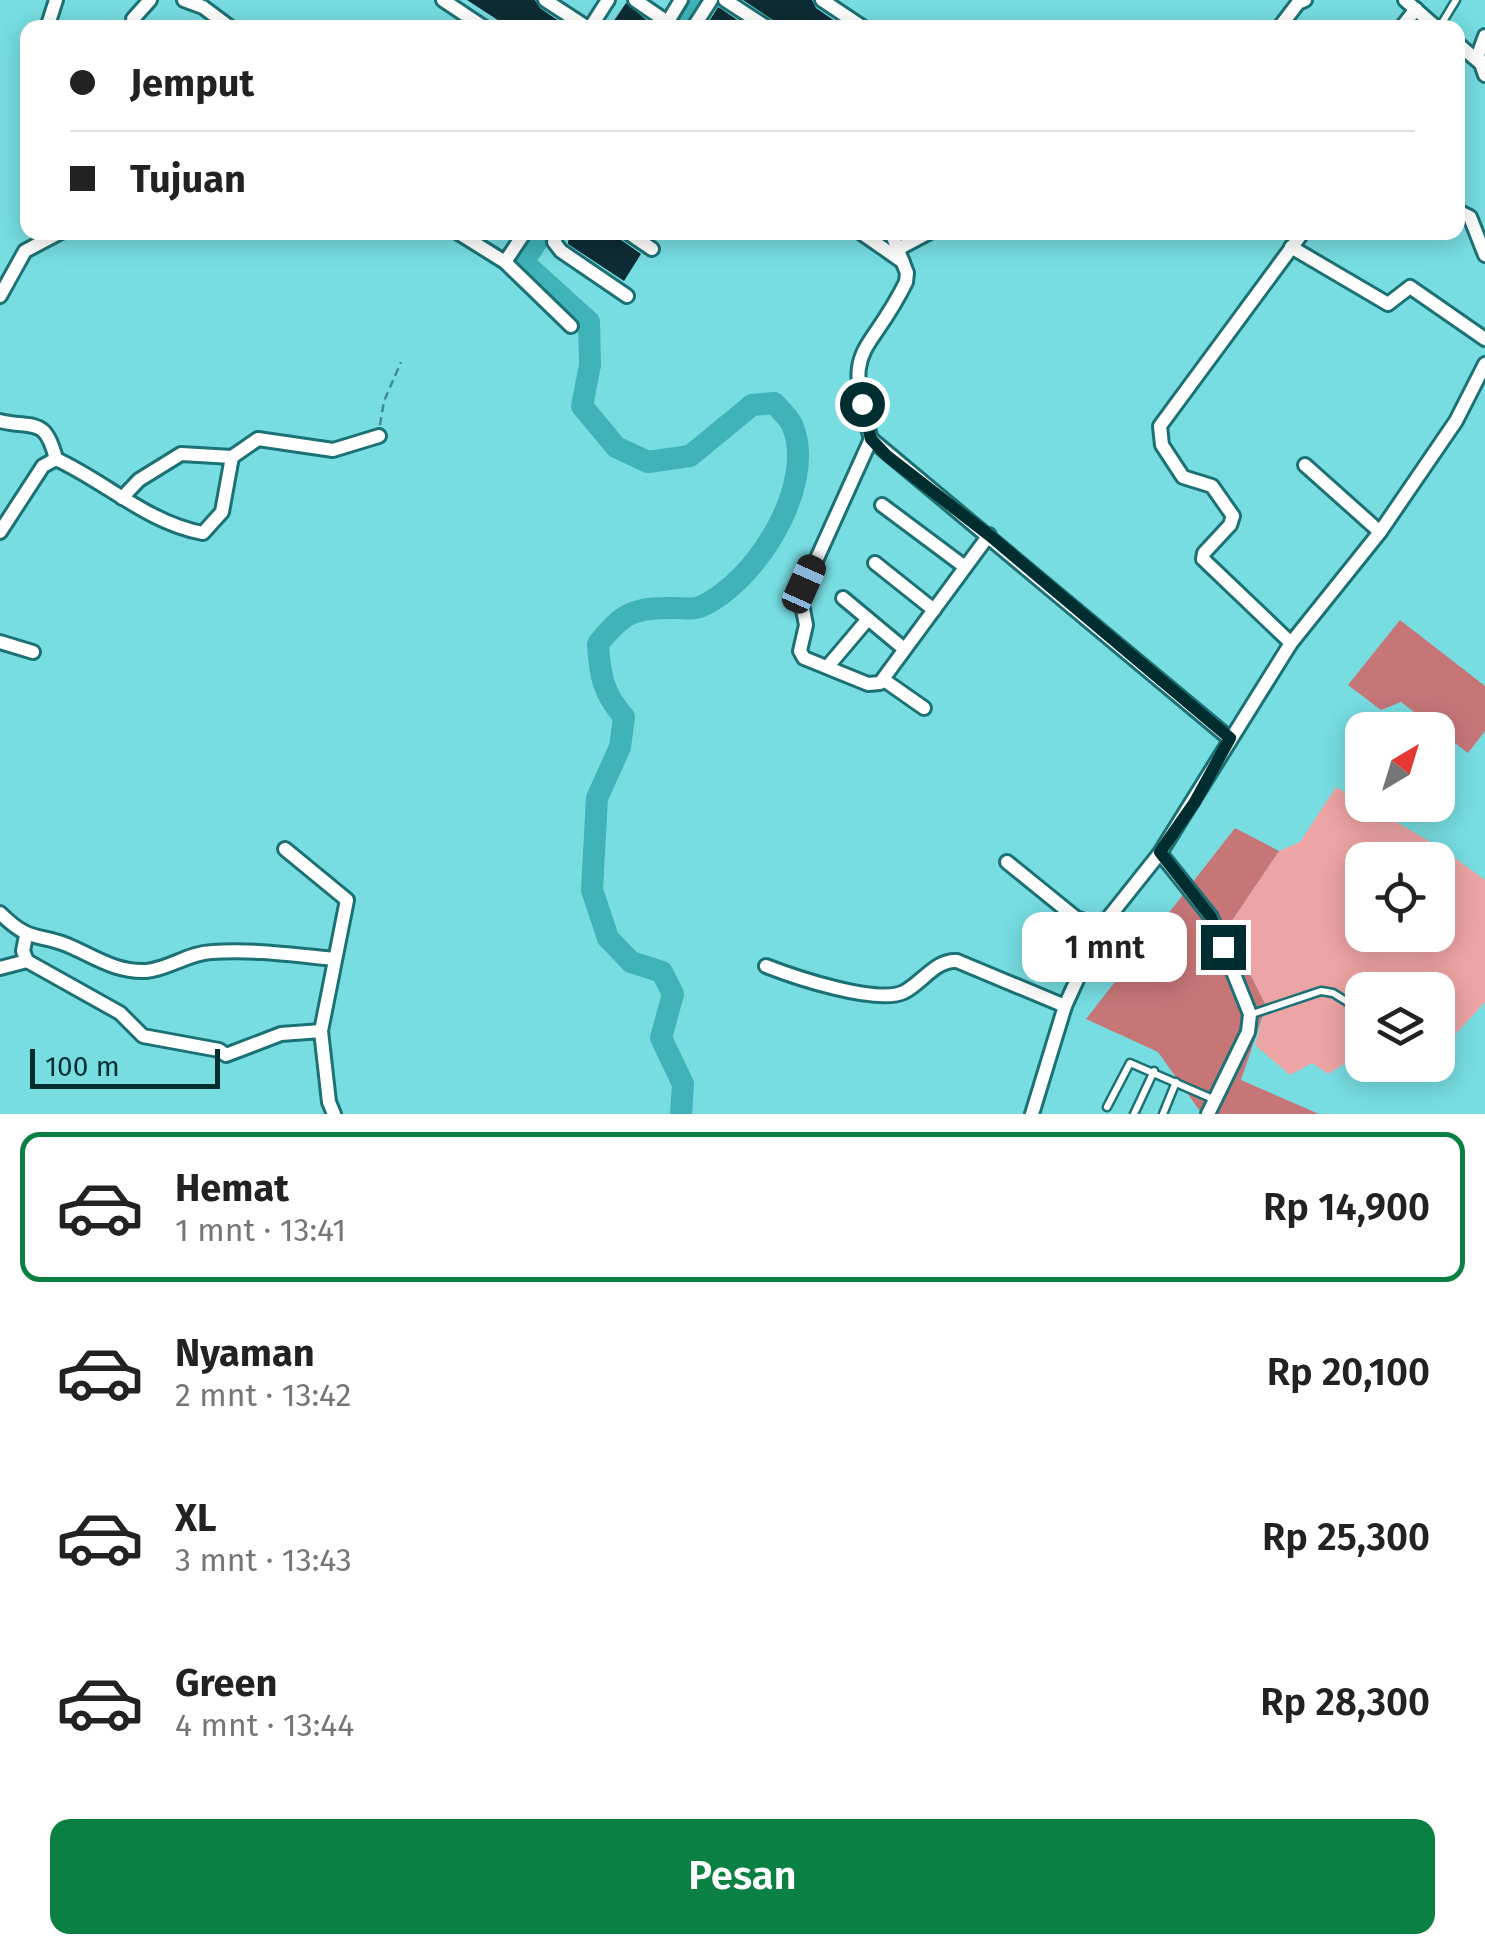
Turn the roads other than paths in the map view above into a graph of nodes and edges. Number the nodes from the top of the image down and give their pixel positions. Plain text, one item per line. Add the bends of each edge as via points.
1 (150, 0) edge
2 (184, 0) edge
3 (443, 0) edge
4 (545, 0) edge
5 (635, 0) edge
6 (725, 0) edge
7 (822, 0) edge
8 (458, 10) junction
9 (133, 19) dead end
10 (220, 20) edge
11 (462, 20) edge
12 (474, 20) edge
13 (576, 20) edge
14 (661, 20) edge
15 (756, 20) edge
16 (852, 20) edge
17 (1485, 36) edge
18 (1482, 68) edge
19 (1465, 215) edge
20 (46, 240) edge
21 (470, 240) edge
22 (520, 240) edge
23 (555, 240) edge
24 (639, 240) edge
25 (874, 240) edge
26 (894, 240) edge
27 (920, 240) edge
28 (1297, 240) edge
29 (1291, 247) junction
30 (652, 249) dead end
31 (900, 255) junction
32 (1485, 255) edge
33 (505, 262) junction
34 (0, 296) edge
35 (627, 296) dead end
36 (571, 326) dead end
37 (1485, 339) edge
38 (1485, 364) edge
39 (0, 420) edge
40 (378, 436) road end
41 (871, 439) junction
42 (232, 457) junction
43 (56, 459) junction
44 (1305, 464) dead end
45 (122, 498) junction
46 (882, 505) dead end
47 (0, 532) edge
48 (1380, 532) junction
49 (989, 535) junction
50 (875, 563) dead end
51 (965, 567) junction
52 (843, 598) dead end
53 (934, 610) junction
54 (868, 619) junction
55 (0, 642) edge
56 (1291, 643) junction
57 (902, 648) junction
58 (32, 652) dead end
59 (829, 664) junction
60 (884, 680) junction
61 (924, 708) dead end
62 (1230, 738) junction
63 (285, 849) dead end
64 (1160, 852) junction
65 (1007, 862) dead end
66 (0, 913) edge
67 (1101, 926) junction
68 (26, 936) junction
69 (334, 958) junction
70 (27, 960) junction
71 (766, 966) dead end
72 (0, 968) edge
73 (1345, 1000) edge
74 (1065, 1006) junction
75 (1250, 1014) junction
76 (321, 1031) junction
77 (1154, 1072) junction
78 (1176, 1082) junction
79 (1214, 1100) junction
80 (1107, 1107) dead end
81 (334, 1114) edge
82 (1032, 1114) edge
83 (1134, 1114) edge
84 (1164, 1114) edge
85 (1208, 1114) edge

1 - 9 street
2 - 10 street
3 - 8 street
4 - 13 street
5 - 14 street
6 - 15 street
7 - 16 street
8 - 11 street
8 - 12 street
17 - 18 street
19 - 32 street
20 - 34 street via 25,251
21 - 33 street
22 - 33 street
23 - 35 street via 561,252
24 - 30 street
25 - 31 street
26 - 31 street
27 - 31 street
28 - 29 street
29 - 37 street via 1386,303 1410,288
29 - 56 street via 1164,416 1160,437 1183,477 1212,486 1233,516 1203,559
31 - 41 street via 906,282 857,364
33 - 36 street
38 - 48 street via 1456,422
39 - 43 street via 32,422 50,437
40 - 42 street via 333,450 258,439
41 - 49 street
41 - 59 street via 801,599 806,613 800,652
42 - 45 street via 181,454
42 - 45 street via 222,512 203,534
43 - 45 street
43 - 47 street via 43,466
44 - 48 street
46 - 51 street
48 - 56 street
49 - 51 street
49 - 62 street
50 - 53 street
51 - 53 street
52 - 54 street
53 - 57 street
54 - 57 street
54 - 59 street
55 - 58 street
56 - 62 street
57 - 60 street
59 - 60 street via 868,684
60 - 61 street
62 - 64 street
63 - 69 street via 348,900
64 - 67 street
64 - 75 street via 1211,917
65 - 67 street via 1076,918
66 - 68 street
67 - 74 street
68 - 69 street via 131,970 216,951
68 - 70 street
69 - 76 street
70 - 72 street
70 - 76 street via 120,1013 142,1036 226,1055 280,1034
71 - 74 street via 825,986 890,997 958,961
73 - 75 lane via 1320,990
74 - 82 street
75 - 79 street via 1248,1032
76 - 81 street
77 - 78 lane
77 - 80 lane via 1126,1065
77 - 83 lane
78 - 79 lane
78 - 84 lane
79 - 85 street

